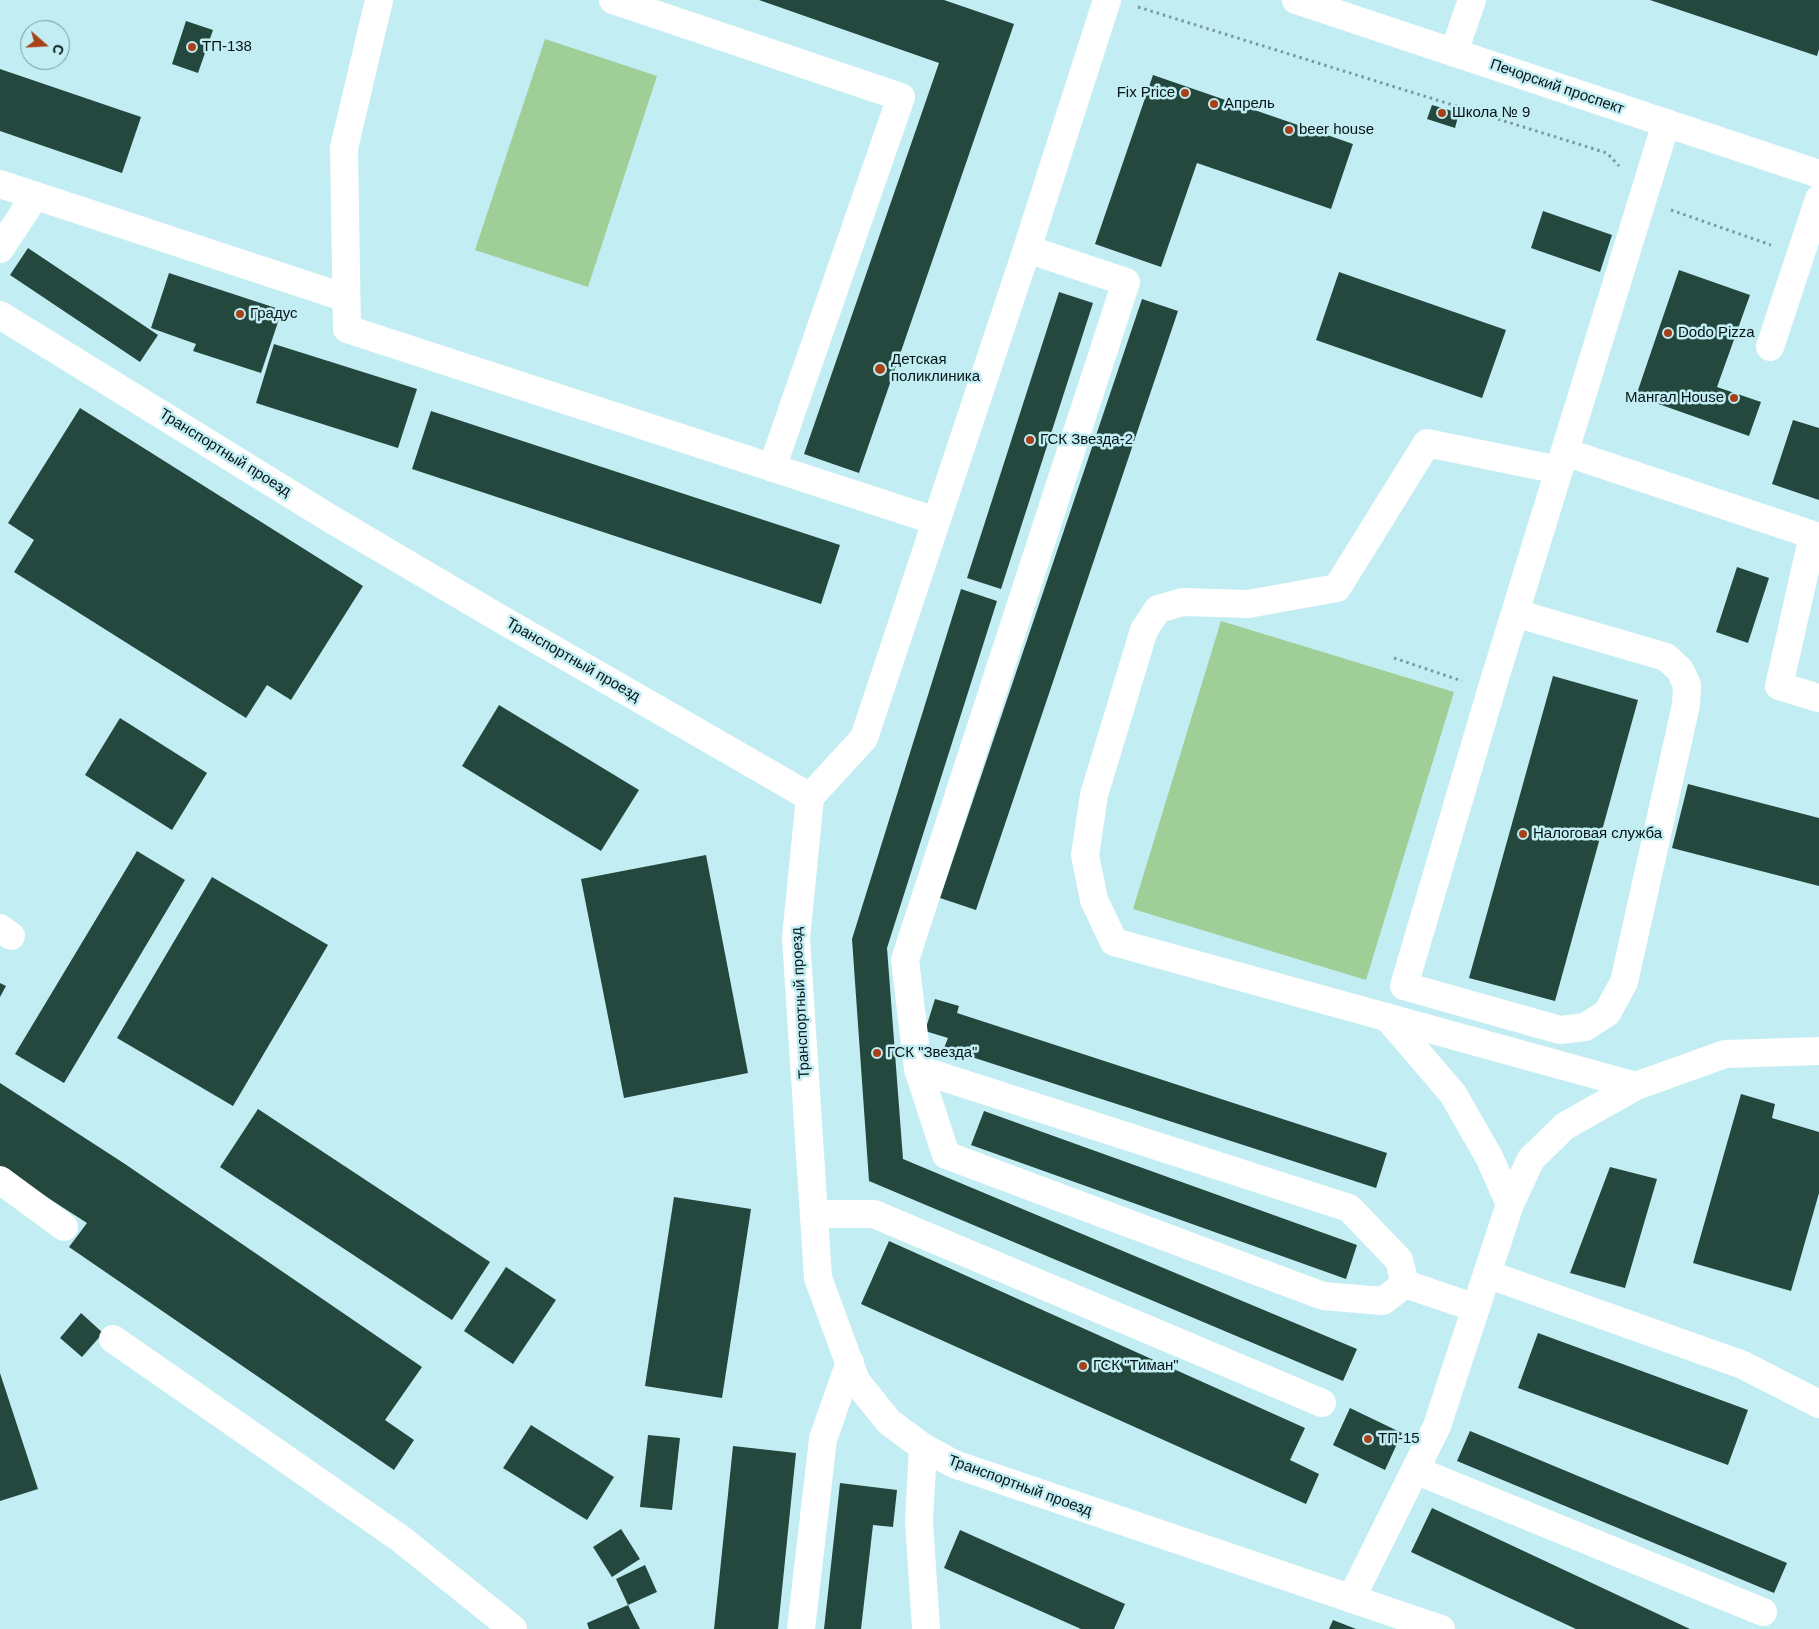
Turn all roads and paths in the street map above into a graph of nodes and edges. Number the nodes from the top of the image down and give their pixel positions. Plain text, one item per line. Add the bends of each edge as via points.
1 (379, 0) edge
2 (613, 0) edge
3 (1107, 0) edge
4 (1296, 0) edge
5 (1472, 0) edge
6 (1135, 6) dead end
7 (1454, 52) junction
8 (1666, 123) junction
9 (1819, 174) edge
10 (0, 184) edge
11 (1644, 194) junction
12 (35, 196) junction
13 (1819, 199) edge
14 (0, 249) edge
15 (1027, 249) junction
16 (1801, 255) junction
17 (346, 298) junction
18 (0, 314) edge
19 (1770, 347) dead end
20 (1562, 461) junction
21 (772, 468) junction
22 (936, 521) junction
23 (1515, 613) junction
24 (1394, 658) dead end
25 (1491, 691) junction
26 (1819, 698) edge
27 (810, 797) junction
28 (1387, 1018) junction
29 (1819, 1050) edge
30 (918, 1069) junction
31 (1636, 1086) junction
32 (0, 1180) edge
33 (1510, 1204) junction
34 (814, 1214) junction
35 (64, 1227) dead end
36 (1487, 1274) junction
37 (1405, 1284) junction
38 (1476, 1308) junction
39 (113, 1339) dead end
40 (850, 1362) junction
41 (1322, 1403) dead end
42 (1819, 1404) edge
43 (923, 1447) junction
44 (1415, 1470) junction
45 (1351, 1599) junction
46 (1763, 1612) dead end
47 (513, 1629) edge
48 (801, 1629) edge
49 (926, 1629) edge
50 (1441, 1629) edge

1 - 17 street via 344,148
2 - 21 street via 901,97
3 - 15 street
4 - 7 street, Печорский проспект
5 - 7 street
6 - 11 path via 1607,153
7 - 8 street, Печорский проспект
8 - 9 street, Печорский проспект
8 - 11 street
10 - 12 street
11 - 16 path via 1676,213
11 - 20 street
12 - 14 street
12 - 17 street
13 - 16 street
15 - 22 street
15 - 30 street via 1126,282 905,960
16 - 19 street
17 - 21 street via 347,329
18 - 27 street, Транспортный проезд via 331,519
20 - 23 street
20 - 26 street via 1813,535 1779,686
20 - 28 street via 1427,443 1337,588 1248,604 1183,602 1158,610 1144,630 1094,795 1085,855 1094,900 1114,942
21 - 22 street
22 - 27 street via 864,738
23 - 25 street
23 - 25 street via 1666,658 1680,670 1687,685 1686,705 1624,982 1607,1014 1585,1027 1560,1030 1404,986
24 - 25 path
27 - 34 street, Транспортный проезд via 796,938
28 - 31 street
28 - 33 street via 1453,1094 1489,1157
29 - 31 street via 1725,1054
30 - 37 street via 1349,1208 1399,1260
30 - 37 street via 946,1155 1323,1296 1383,1301
31 - 33 street via 1565,1126 1531,1159
32 - 35 street
33 - 36 street
34 - 40 street, Транспортный проезд via 818,1278
34 - 41 street via 874,1214
36 - 38 street
36 - 42 street via 1743,1365
37 - 38 street
38 - 44 street via 1437,1426
39 - 47 street via 401,1539
40 - 43 street, Транспортный проезд via 856,1381 889,1422
40 - 48 street via 823,1439
43 - 45 street, Транспортный проезд via 954,1464
43 - 49 street via 919,1521
44 - 45 street
44 - 46 street
45 - 50 street, Транспортный проезд

